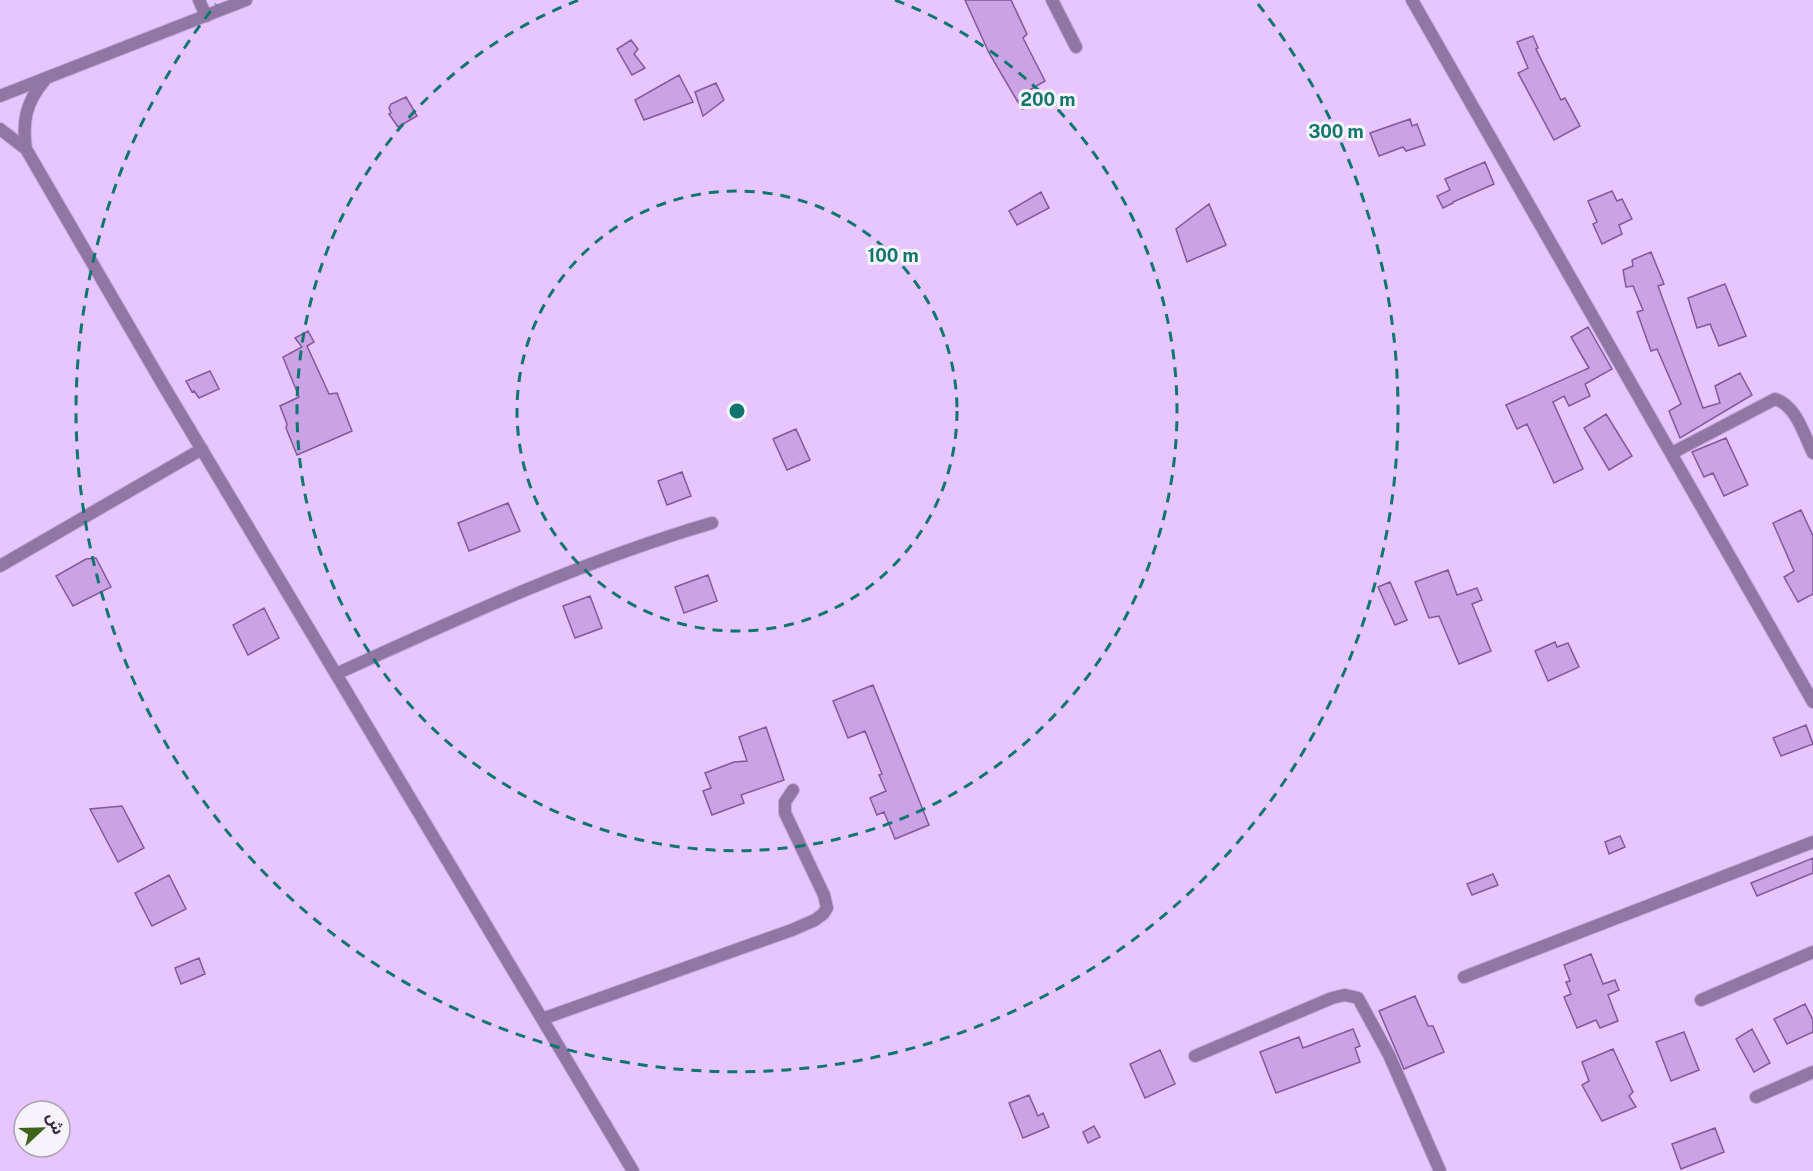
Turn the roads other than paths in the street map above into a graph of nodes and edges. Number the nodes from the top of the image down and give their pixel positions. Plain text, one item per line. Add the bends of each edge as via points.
1 (199, 0) edge
2 (246, 0) edge
3 (1052, 0) edge
4 (1412, 0) edge
5 (206, 16) junction
6 (1076, 46) dead end
7 (44, 81) junction
8 (0, 96) edge
9 (0, 129) edge
10 (26, 149) junction
11 (202, 449) junction
12 (1672, 453) junction
13 (1813, 453) edge
14 (712, 523) dead end
15 (0, 566) edge
16 (336, 674) junction
17 (1813, 702) edge
18 (793, 790) dead end
19 (1813, 842) edge
20 (1813, 952) edge
21 (1464, 977) dead end
22 (1701, 1000) dead end
23 (542, 1019) junction
24 (1195, 1056) dead end
25 (1813, 1072) edge
26 (1756, 1097) dead end
27 (633, 1171) edge
28 (1440, 1171) edge

1 - 5 street
2 - 5 street
3 - 6 street
4 - 12 street
5 - 7 street
7 - 8 street
7 - 10 street via 26,110
9 - 10 street
10 - 11 street
11 - 15 street
11 - 16 street
12 - 13 street via 1775,399 1790,408
12 - 17 street
14 - 16 street via 615,555
16 - 23 street
18 - 23 street via 785,802 785,813 824,895 824,914 792,930
19 - 21 street
20 - 22 street
23 - 27 street
24 - 28 street via 1332,998 1358,998 1389,1055
25 - 26 street

